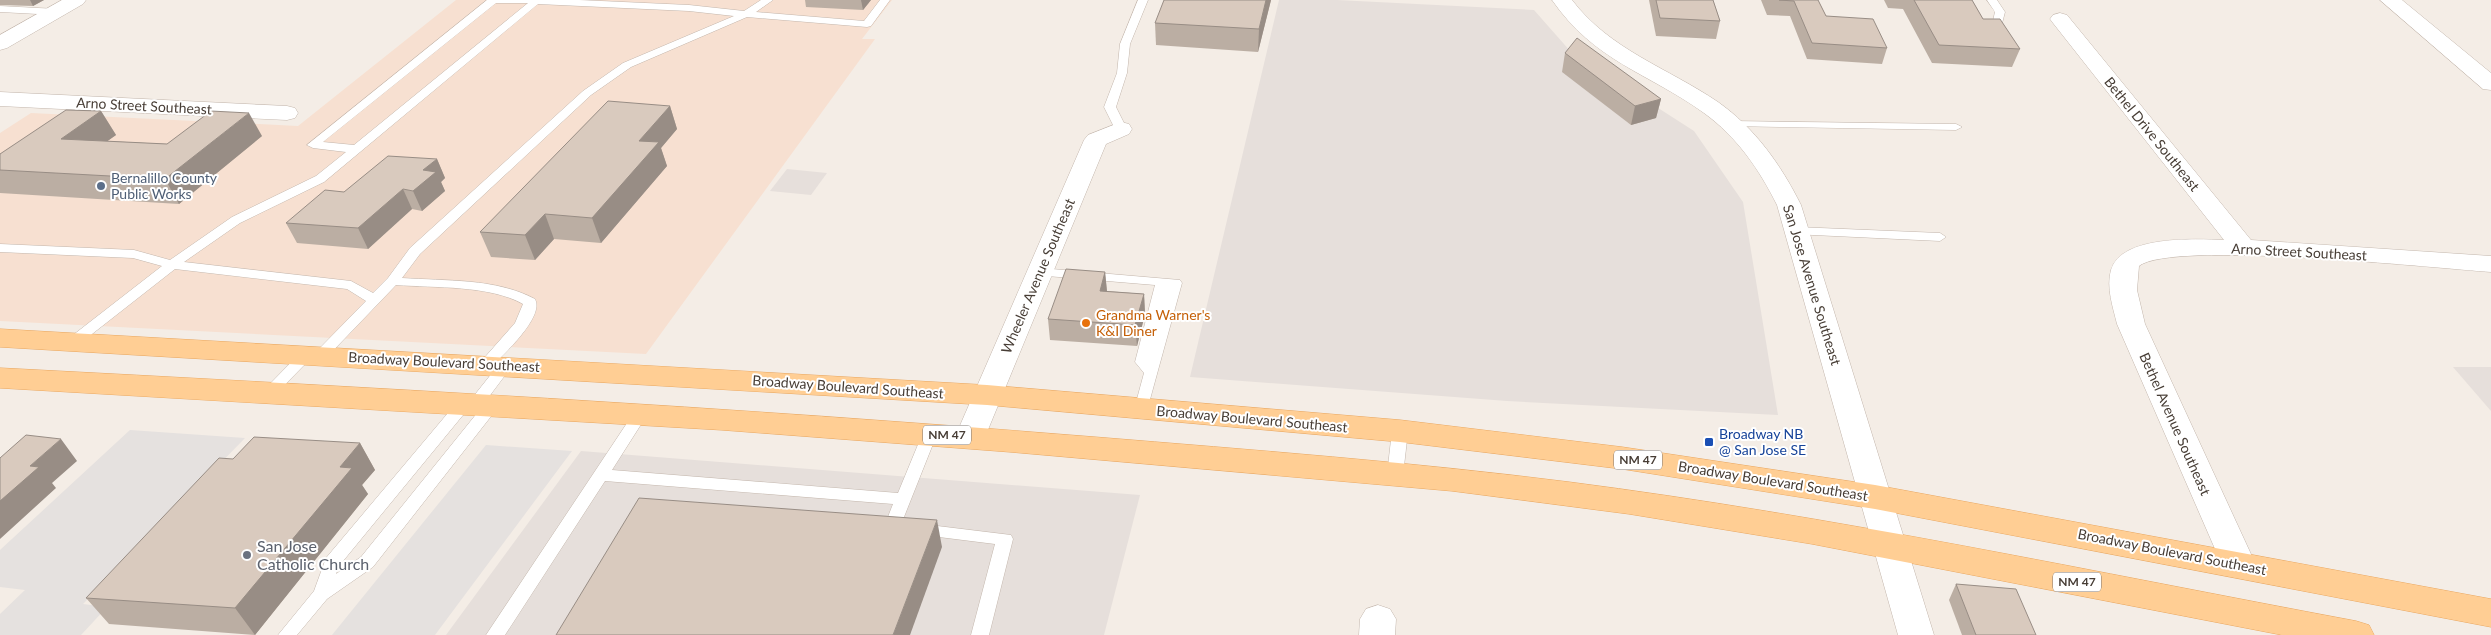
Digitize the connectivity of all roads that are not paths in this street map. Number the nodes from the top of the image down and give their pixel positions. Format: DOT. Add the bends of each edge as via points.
graph roads {
  1 [pos="76,0"];
  2 [pos="494,0"];
  3 [pos="497,0"];
  4 [pos="537,0"];
  5 [pos="768,0"];
  6 [pos="885,0"];
  7 [pos="1143,0"];
  8 [pos="1562,0"];
  9 [pos="1992,0"];
  10 [pos="2390,0"];
  11 [pos="0,9"];
  12 [pos="57,12"];
  13 [pos="746,14"];
  14 [pos="2060,20"];
  15 [pos="1996,29"];
  16 [pos="0,44"];
  17 [pos="2491,84"];
  18 [pos="0,99"];
  19 [pos="287,113"];
  20 [pos="1731,124"];
  21 [pos="1956,127"];
  22 [pos="1121,129"];
  23 [pos="357,149"];
  24 [pos="1796,231"];
  25 [pos="1940,236"];
  26 [pos="0,248"];
  27 [pos="2244,248"];
  28 [pos="2491,264"];
  29 [pos="172,265"];
  30 [pos="1040,272"];
  31 [pos="2123,279"];
  32 [pos="393,282"];
  33 [pos="374,300"];
  34 [pos="0,338"];
  35 [pos="73,342"];
  36 [pos="314,354"];
  37 [pos="495,365"];
  38 [pos="0,378"];
  39 [pos="270,392"];
  40 [pos="988,395"];
  41 [pos="476,406"];
  42 [pos="1141,410"];
  43 [pos="640,415"];
  44 [pos="1400,431"];
  45 [pos="930,434"];
  46 [pos="970,437"];
  47 [pos="600,475"];
  48 [pos="1395,475"];
  49 [pos="1875,497"];
  50 [pos="904,499"];
  51 [pos="1888,546"];
  52 [pos="2239,565"];
  53 [pos="321,594"];
  54 [pos="2491,613"];
  55 [pos="287,635"];
  56 [pos="494,635"];
  57 [pos="980,635"];
  58 [pos="1916,635"];
  59 [pos="2356,635"];
  1 -- 12 [label="street"];
  2 -- 23 [label="lane" via="313,146"];
  3 -- 4 [label="lane"];
  4 -- 13 [label="lane"];
  4 -- 23 [label="lane"];
  5 -- 13 [label="lane"];
  6 -- 13 [label="lane" via="868,24"];
  7 -- 22 [label="lane" via="1125,44 1122,73 1110,107"];
  8 -- 20 [label="street, San Jose Avenue Southeast" via="1580,26 1598,41 1694,96"];
  9 -- 15 [label="lane" via="2000,12"];
  10 -- 17 [label="street"];
  11 -- 12 [label="lane"];
  12 -- 16 [label="street"];
  13 -- 32 [label="lane" via="627,65 587,93 415,251"];
  14 -- 27 [label="street, Bethel Drive Southeast"];
  18 -- 19 [label="street, Arno Street Southeast"];
  20 -- 21 [label="lane"];
  20 -- 24 [label="street, San Jose Avenue Southeast" via="1768,165 1789,205"];
  22 -- 30 [label="street, Wheeler Avenue Southeast" via="1096,140"];
  23 -- 29 [label="lane" via="320,179 236,220"];
  24 -- 25 [label="lane"];
  24 -- 49 [label="street, San Jose Avenue Southeast"];
  26 -- 29 [label="lane" via="134,254"];
  27 -- 28 [label="street, Arno Street Southeast"];
  27 -- 31 [label="street, Arno Street Southeast" via="2178,249 2142,254 2130,259 2124,267"];
  29 -- 33 [label="lane" via="351,285"];
  29 -- 35 [label="lane"];
  30 -- 40 [label="street, Wheeler Avenue Southeast"];
  30 -- 42 [label="lane" via="1163,282 1142,362 1151,372"];
  31 -- 52 [label="street, Bethel Avenue Southeast" via="2124,299 2131,324"];
  32 -- 33 [label="lane"];
  32 -- 37 [label="lane" via="501,290 525,297 531,309"];
  33 -- 36 [label="lane"];
  34 -- 35 [label="main road, Broadway Boulevard Southeast / NM 47"];
  35 -- 36 [label="main road, Broadway Boulevard Southeast / NM 47"];
  36 -- 37 [label="main road, Broadway Boulevard Southeast / NM 47"];
  36 -- 39 [label="lane"];
  37 -- 40 [label="main road, Broadway Boulevard Southeast / NM 47"];
  37 -- 41 [label="lane"];
  38 -- 39 [label="main road, NM 47"];
  39 -- 41 [label="main road, NM 47"];
  40 -- 42 [label="main road, Broadway Boulevard Southeast / NM 47"];
  40 -- 46 [label="street, Wheeler Avenue Southeast"];
  41 -- 43 [label="main road, NM 47"];
  41 -- 53 [label="lane" via="332,563"];
  41 -- 53 [label="lane" via="367,562"];
  42 -- 44 [label="main road, Broadway Boulevard Southeast / NM 47"];
  43 -- 45 [label="main road, NM 47"];
  43 -- 47 [label="lane"];
  44 -- 48 [label="lane"];
  44 -- 49 [label="main road, Broadway Boulevard Southeast / NM 47" via="1622,458"];
  45 -- 46 [label="main road, NM 47"];
  45 -- 50 [label="lane"];
  46 -- 48 [label="main road, NM 47"];
  47 -- 50 [label="lane"];
  47 -- 56 [label="lane"];
  48 -- 51 [label="main road, NM 47" via="1627,501"];
  49 -- 51 [label="street, San Jose Avenue Southeast"];
  49 -- 52 [label="main road, Broadway Boulevard Southeast / NM 47"];
  50 -- 57 [label="lane" via="892,527 1005,539"];
  51 -- 58 [label="street, San Jose Avenue Southeast"];
  51 -- 59 [label="main road, NM 47"];
  52 -- 54 [label="main road, Broadway Boulevard Southeast / NM 47"];
  53 -- 55 [label="lane"];
}
